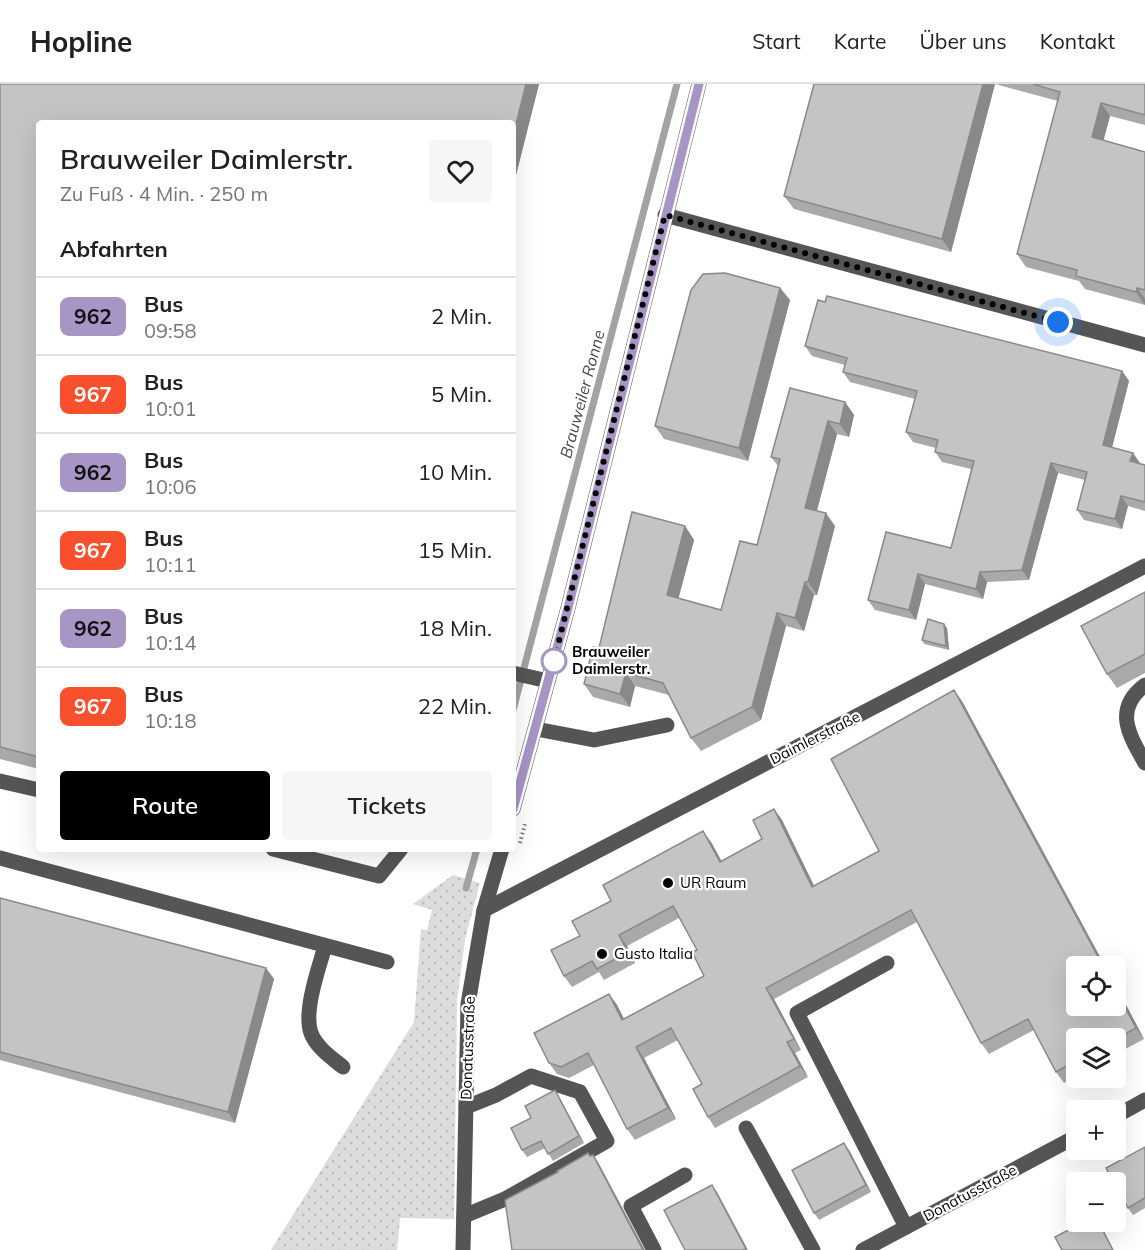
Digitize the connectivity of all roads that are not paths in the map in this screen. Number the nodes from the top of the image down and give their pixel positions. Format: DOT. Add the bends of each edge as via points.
graph roads {
  1 [pos="699,84"];
  2 [pos="665,215"];
  3 [pos="1145,345"];
  4 [pos="1145,566"];
  5 [pos="519,674"];
  6 [pos="548,681"];
  7 [pos="1145,685"];
  8 [pos="667,725"];
  9 [pos="536,729"];
  10 [pos="1145,763"];
  11 [pos="0,781"];
  12 [pos="36,789"];
  13 [pos="516,799"];
  14 [pos="285,852"];
  15 [pos="398,852"];
  16 [pos="501,852"];
  17 [pos="0,858"];
  18 [pos="484,910"];
  19 [pos="325,946"];
  20 [pos="387,962"];
  21 [pos="887,963"];
  22 [pos="343,1067"];
  23 [pos="1145,1100"];
  24 [pos="466,1107"];
  25 [pos="1126,1110"];
  26 [pos="746,1128"];
  27 [pos="1066,1142"];
  28 [pos="685,1175"];
  29 [pos="464,1216"];
  30 [pos="906,1227"];
  31 [pos="463,1250"];
  32 [pos="654,1250"];
  33 [pos="813,1250"];
  34 [pos="863,1250"];
  1 -- 2 [label="street"];
  2 -- 3 [label="street"];
  2 -- 6 [label="street"];
  4 -- 18 [label="street, Daimlerstraße"];
  5 -- 6 [label="street"];
  6 -- 9 [label="street"];
  7 -- 10 [label="street" via="1134,693 1126,707 1130,736"];
  8 -- 9 [label="street" via="594,740"];
  9 -- 13 [label="street"];
  11 -- 12 [label="street"];
  14 -- 15 [label="street" via="379,876"];
  16 -- 18 [label="street, Donatusstraße"];
  17 -- 19 [label="street"];
  18 -- 24 [label="street, Donatusstraße" via="468,1004"];
  19 -- 20 [label="street"];
  19 -- 22 [label="street" via="309,1006 310,1032"];
  21 -- 30 [label="street" via="797,1013"];
  23 -- 25 [label="street"];
  24 -- 29 [label="street, Donatusstraße"];
  24 -- 29 [label="street" via="531,1076 580,1092 607,1141 505,1199"];
  26 -- 33 [label="street"];
  27 -- 30 [label="street, Donatusstraße"];
  28 -- 32 [label="street" via="631,1206"];
  29 -- 31 [label="street, Donatusstraße"];
  30 -- 34 [label="street, Donatusstraße"];
}
